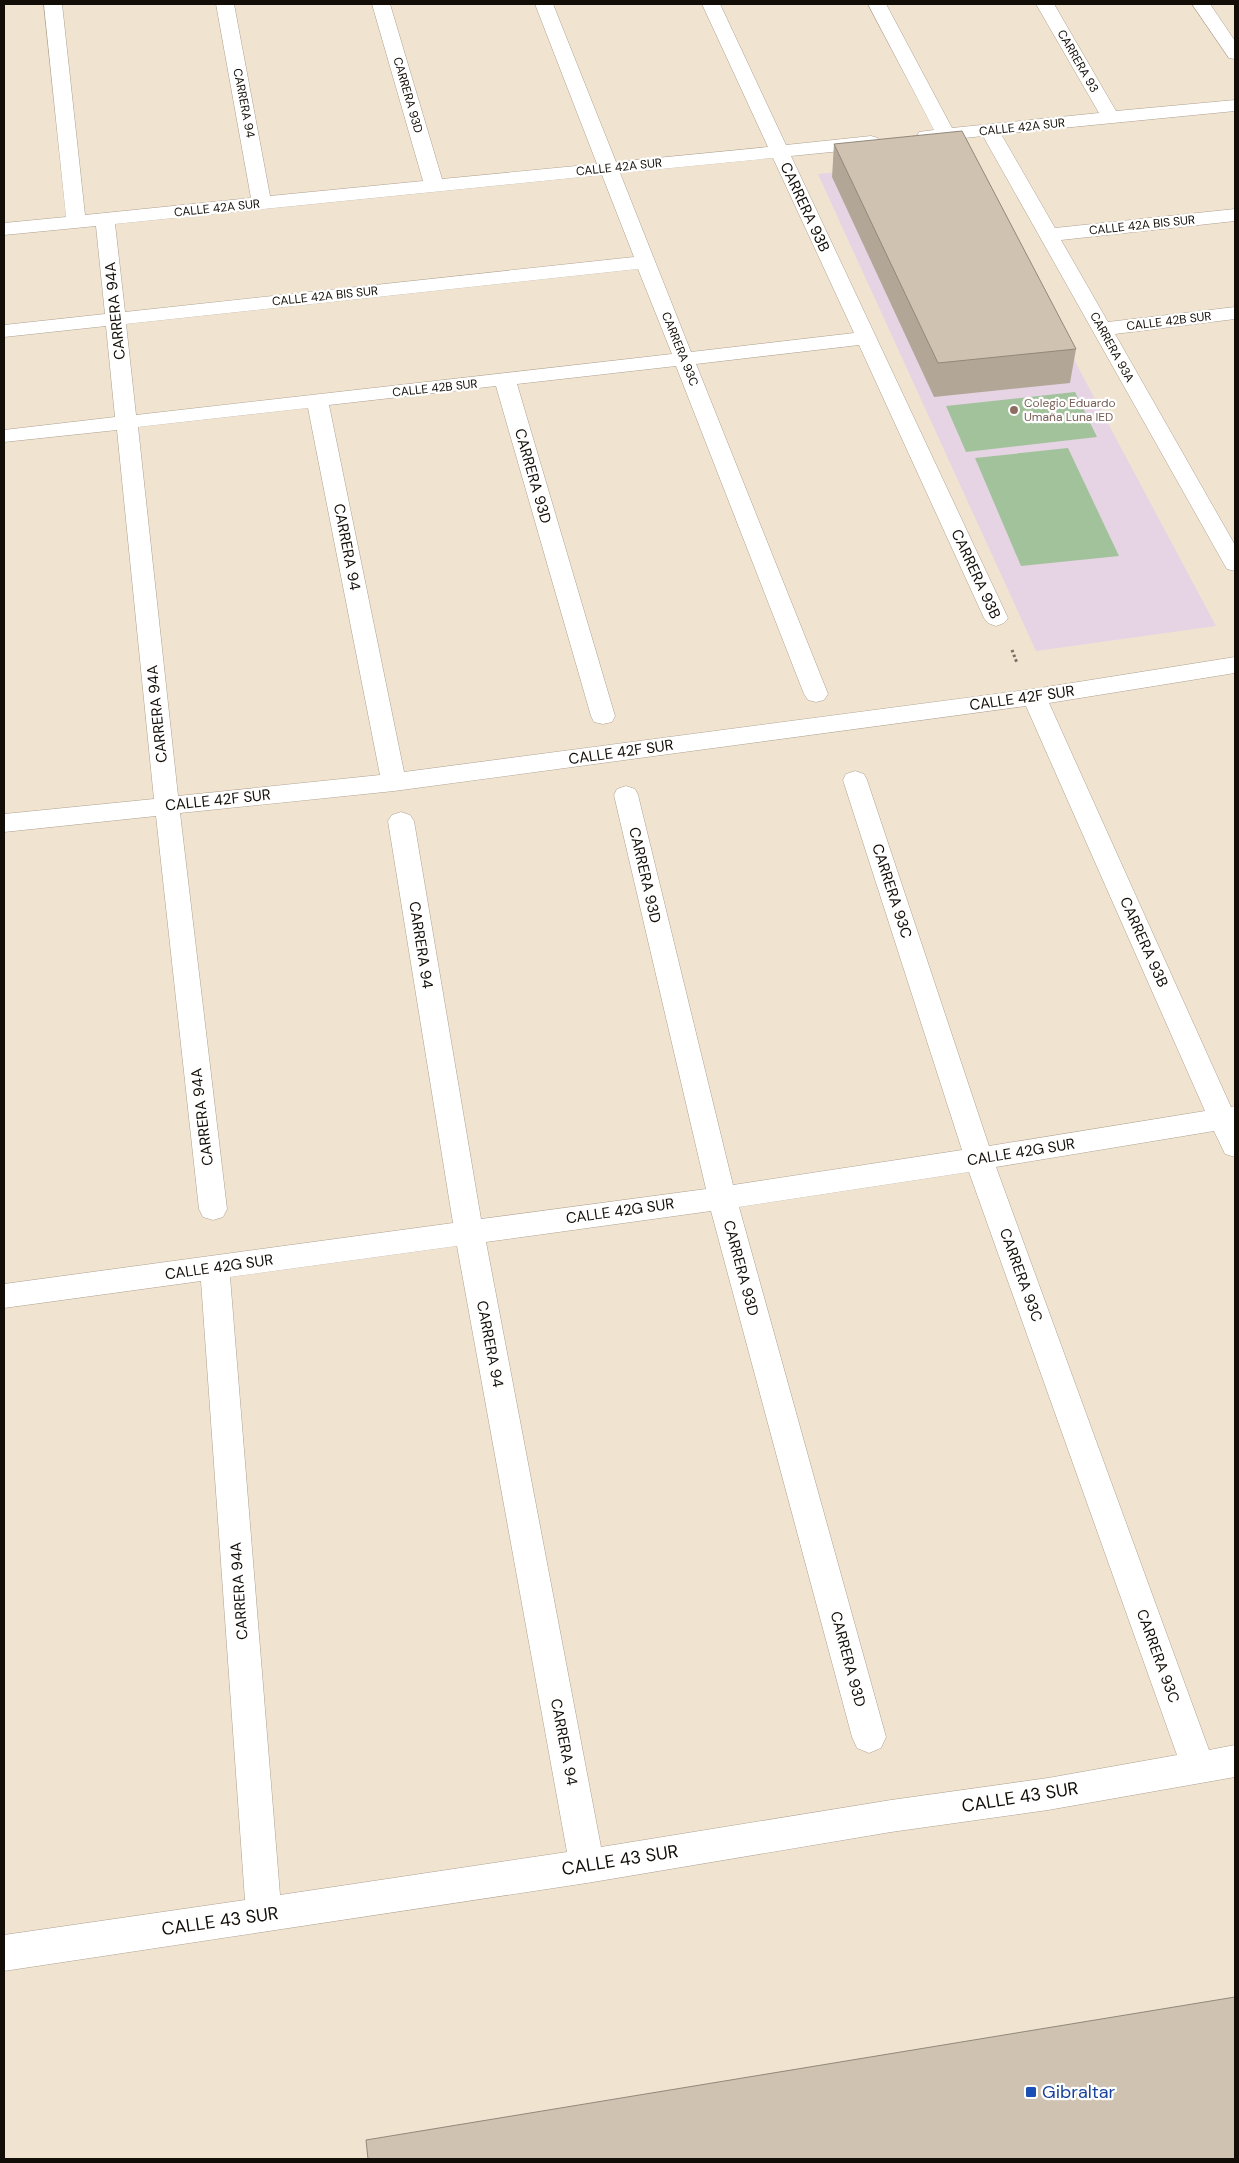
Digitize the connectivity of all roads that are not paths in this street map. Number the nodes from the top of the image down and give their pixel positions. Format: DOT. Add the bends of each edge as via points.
graph roads {
  1 [pos="53,4"];
  2 [pos="225,4"];
  3 [pos="381,4"];
  4 [pos="544,4"];
  5 [pos="711,4"];
  6 [pos="877,4"];
  7 [pos="1045,4"];
  8 [pos="1201,4"];
  9 [pos="1235,54"];
  10 [pos="1235,105"];
  11 [pos="1111,118"];
  12 [pos="989,130"];
  13 [pos="946,134"];
  14 [pos="907,138"];
  15 [pos="887,140"];
  16 [pos="779,151"];
  17 [pos="609,168"];
  18 [pos="434,186"];
  19 [pos="262,203"];
  20 [pos="1235,216"];
  21 [pos="105,219"];
  22 [pos="76,222"];
  23 [pos="4,229"];
  24 [pos="1048,234"];
  25 [pos="646,262"];
  26 [pos="1235,313"];
  27 [pos="116,318"];
  28 [pos="1102,329"];
  29 [pos="4,330"];
  30 [pos="866,338"];
  31 [pos="684,359"];
  32 [pos="505,380"];
  33 [pos="317,400"];
  34 [pos="127,422"];
  35 [pos="4,436"];
  36 [pos="1235,564"];
  37 [pos="996,618"];
  38 [pos="1235,665"];
  39 [pos="816,694"];
  40 [pos="1034,697"];
  41 [pos="603,716"];
  42 [pos="855,780"];
  43 [pos="394,782"];
  44 [pos="626,795"];
  45 [pos="167,806"];
  46 [pos="401,821"];
  47 [pos="4,823"];
  48 [pos="1229,1118"];
  49 [pos="1235,1146"];
  50 [pos="979,1159"];
  51 [pos="722,1198"];
  52 [pos="213,1209"];
  53 [pos="469,1231"];
  54 [pos="214,1268"];
  55 [pos="4,1296"];
  56 [pos="869,1737"];
  57 [pos="1235,1761"];
  58 [pos="1198,1766"];
  59 [pos="587,1866"];
  60 [pos="264,1914"];
  61 [pos="4,1953"];
  1 -- 22 [label="street"];
  2 -- 19 [label="street, CARRERA 94"];
  3 -- 18 [label="street, CARRERA 93D"];
  4 -- 17 [label="street, CARRERA 93C"];
  5 -- 16 [label="street, CARRERA 93B"];
  6 -- 13 [label="street"];
  7 -- 11 [label="street, CARRERA 93"];
  8 -- 9 [label="street"];
  10 -- 11 [label="street, CALLE 42A SUR"];
  11 -- 12 [label="street, CALLE 42A SUR"];
  12 -- 13 [label="street, CALLE 42A SUR"];
  12 -- 24 [label="street, CARRERA 93A"];
  13 -- 14 [label="street, CALLE 42A SUR"];
  15 -- 16 [label="street, CALLE 42A SUR"];
  16 -- 17 [label="street, CALLE 42A SUR"];
  16 -- 30 [label="street, CARRERA 93B"];
  17 -- 18 [label="street, CALLE 42A SUR"];
  17 -- 25 [label="street, CARRERA 93C"];
  18 -- 19 [label="street, CALLE 42A SUR"];
  19 -- 21 [label="street, CALLE 42A SUR"];
  20 -- 24 [label="street, CALLE 42A BIS SUR"];
  21 -- 22 [label="street, CALLE 42A SUR"];
  21 -- 27 [label="street, CARRERA 94A"];
  22 -- 23 [label="street, CALLE 42A SUR"];
  24 -- 28 [label="street, CARRERA 93A"];
  25 -- 27 [label="street, CALLE 42A BIS SUR"];
  25 -- 31 [label="street, CARRERA 93C"];
  26 -- 28 [label="street, CALLE 42B SUR"];
  27 -- 29 [label="street, CALLE 42A BIS SUR"];
  27 -- 34 [label="street, CARRERA 94A"];
  28 -- 36 [label="street, CARRERA 93A"];
  30 -- 31 [label="street, CALLE 42B SUR"];
  30 -- 37 [label="street, CARRERA 93B"];
  31 -- 32 [label="street, CALLE 42B SUR"];
  31 -- 39 [label="street, CARRERA 93C"];
  32 -- 33 [label="street, CALLE 42B SUR"];
  32 -- 41 [label="street, CARRERA 93D"];
  33 -- 34 [label="street, CALLE 42B SUR"];
  33 -- 43 [label="street, CARRERA 94"];
  34 -- 35 [label="street, CALLE 42B SUR"];
  34 -- 45 [label="street, CARRERA 94A"];
  38 -- 40 [label="street, CALLE 42F SUR"];
  40 -- 43 [label="street, CALLE 42F SUR"];
  40 -- 48 [label="street, CARRERA 93B"];
  42 -- 50 [label="street, CARRERA 93C"];
  43 -- 45 [label="street, CALLE 42F SUR"];
  44 -- 51 [label="street, CARRERA 93D"];
  45 -- 47 [label="street, CALLE 42F SUR"];
  45 -- 52 [label="street, CARRERA 94A"];
  46 -- 53 [label="street, CARRERA 94"];
  48 -- 49 [label="street, CARRERA 93B"];
  48 -- 50 [label="street, CALLE 42G SUR"];
  50 -- 51 [label="street, CALLE 42G SUR"];
  50 -- 58 [label="street, CARRERA 93C"];
  51 -- 53 [label="street, CALLE 42G SUR"];
  51 -- 56 [label="street, CARRERA 93D"];
  53 -- 54 [label="street, CALLE 42G SUR"];
  53 -- 59 [label="street, CARRERA 94"];
  54 -- 55 [label="street, CALLE 42G SUR"];
  54 -- 60 [label="street, CARRERA 94A"];
  57 -- 58 [label="street, CALLE 43 SUR"];
  58 -- 59 [label="street, CALLE 43 SUR" via="1048,1794"];
  59 -- 60 [label="street, CALLE 43 SUR"];
  60 -- 61 [label="street, CALLE 43 SUR"];
}
